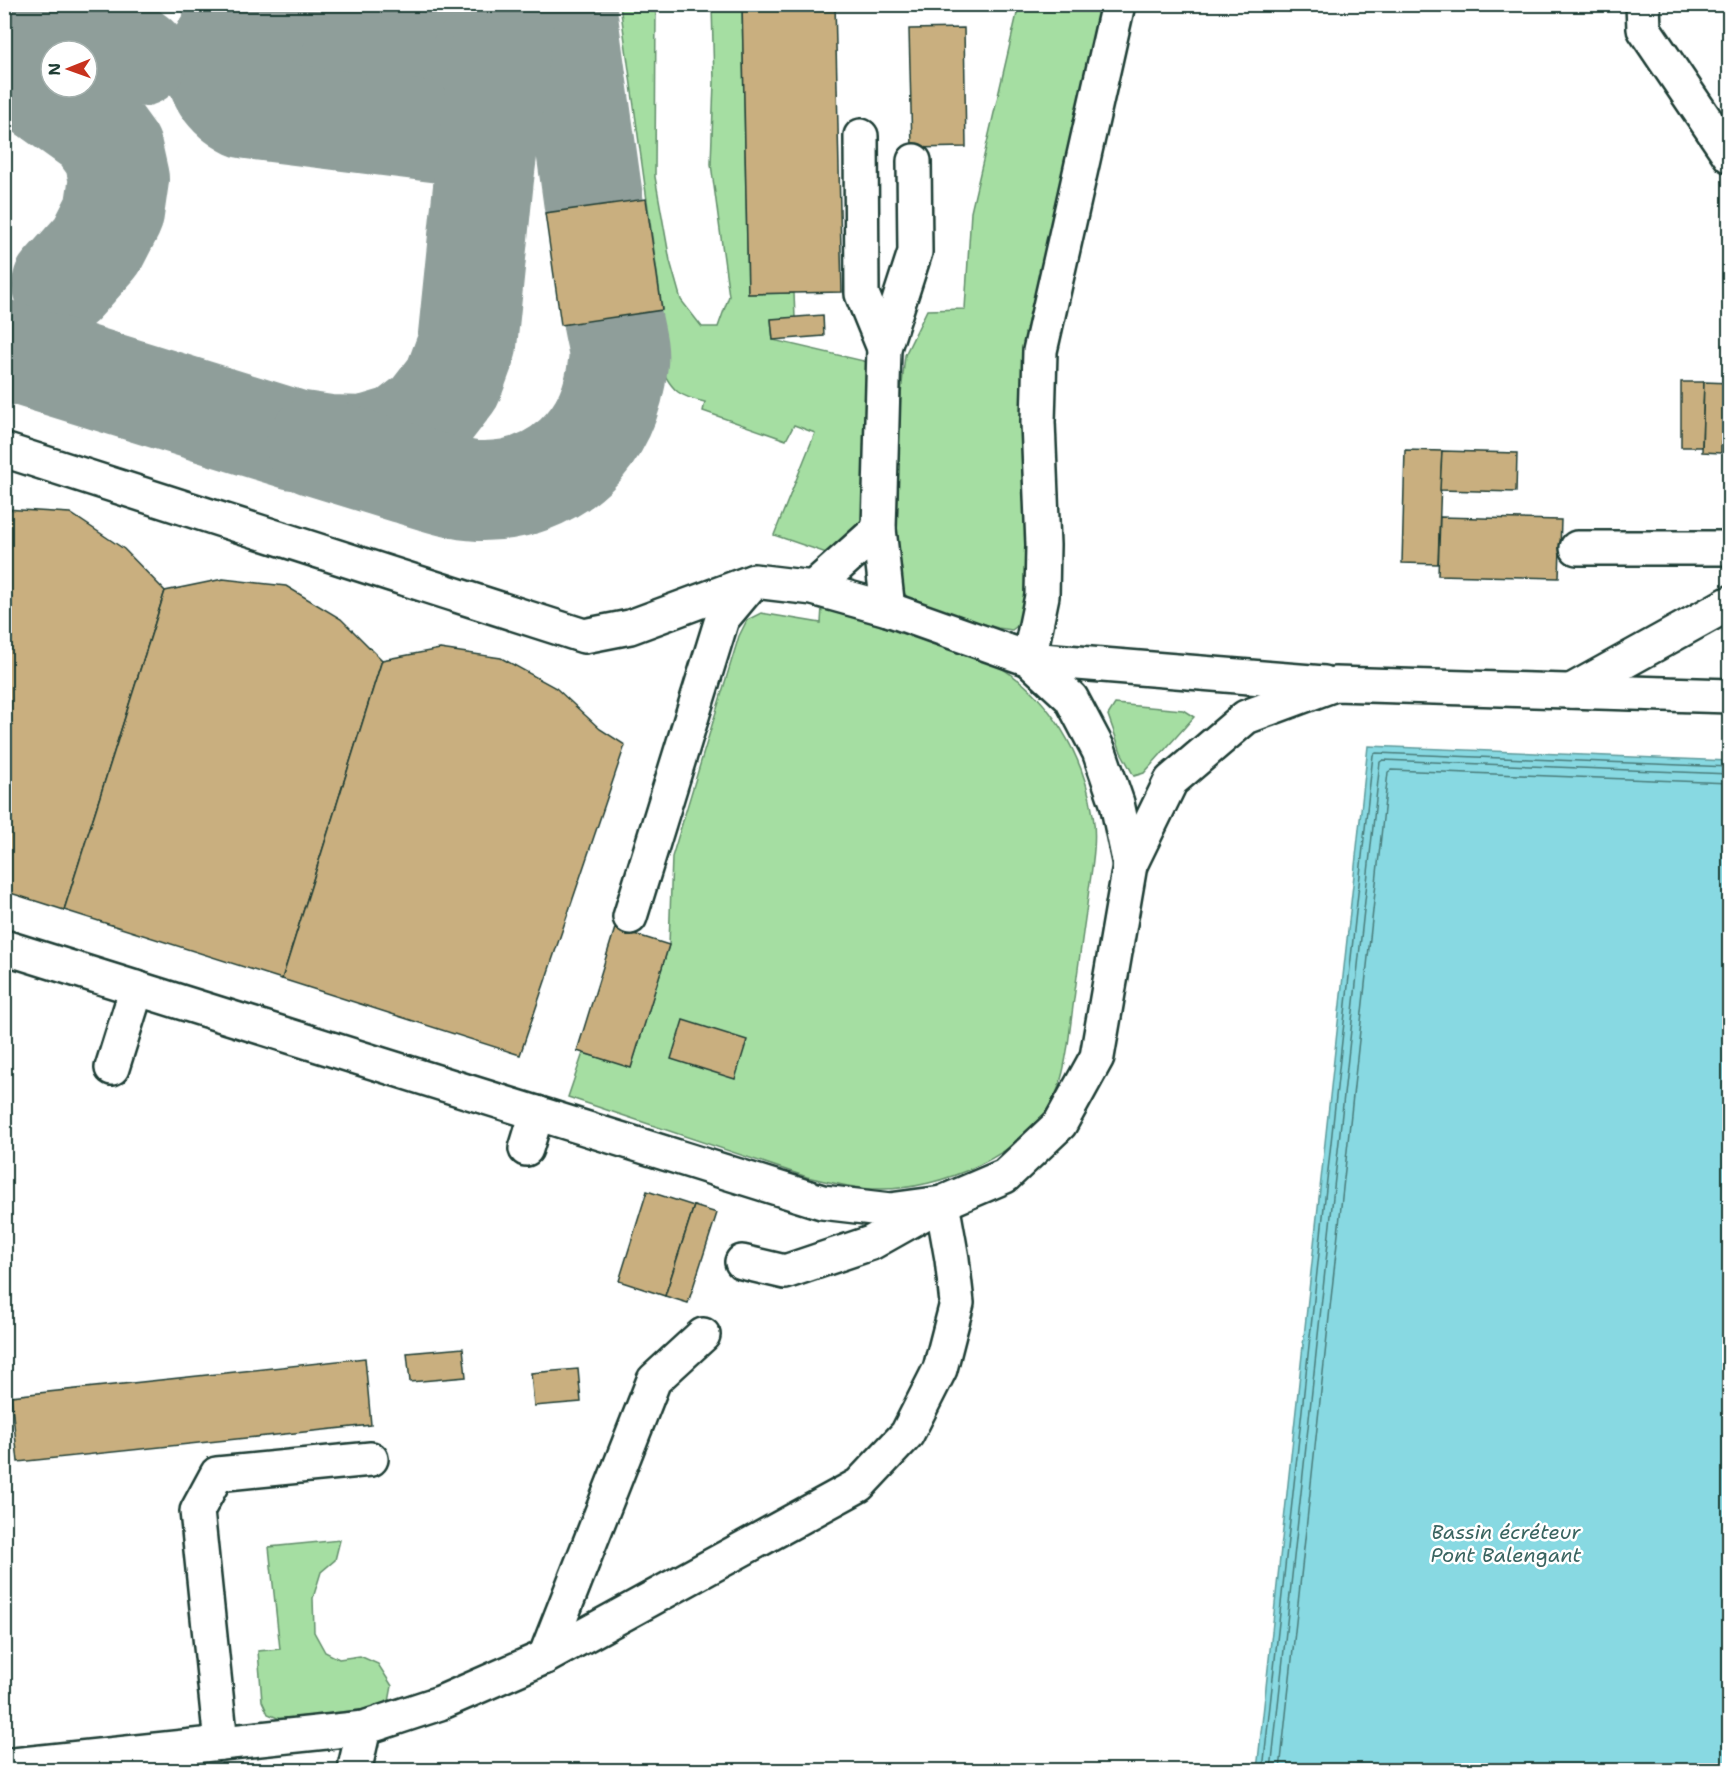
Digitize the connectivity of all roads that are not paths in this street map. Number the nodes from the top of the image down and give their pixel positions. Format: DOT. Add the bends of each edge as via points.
graph roads {
  1 [pos="1118,4"];
  2 [pos="1637,13"];
  3 [pos="861,136"];
  4 [pos="1730,156"];
  5 [pos="914,161"];
  6 [pos="884,348"];
  7 [pos="4,450"];
  8 [pos="879,529"];
  9 [pos="1577,548"];
  10 [pos="1730,548"];
  11 [pos="754,581"];
  12 [pos="813,588"];
  13 [pos="1730,603"];
  14 [pos="888,609"];
  15 [pos="1029,659"];
  16 [pos="1335,684"];
  17 [pos="1571,692"];
  18 [pos="1730,696"];
  19 [pos="1130,866"];
  20 [pos="630,917"];
  21 [pos="4,947"];
  22 [pos="137,988"];
  23 [pos="112,1068"];
  24 [pos="537,1113"];
  25 [pos="526,1149"];
  26 [pos="942,1203"];
  27 [pos="742,1262"];
  28 [pos="703,1335"];
  29 [pos="371,1459"];
  30 [pos="545,1657"];
  31 [pos="364,1728"];
  32 [pos="221,1743"];
  33 [pos="356,1762"];
  34 [pos="96,1764"];
  35 [pos="4,1766"];
  1 -- 15 [label="lane" via="1040,351 1042,596"];
  2 -- 4 [label="lane"];
  3 -- 6 [label="lane" via="862,294"];
  5 -- 6 [label="lane" via="915,252"];
  6 -- 8 [label="lane"];
  7 -- 11 [label="lane" via="584,636 630,627"];
  8 -- 12 [label="lane"];
  8 -- 14 [label="lane"];
  9 -- 10 [label="lane"];
  11 -- 12 [label="lane"];
  11 -- 20 [label="lane" via="722,619"];
  12 -- 14 [label="lane"];
  13 -- 17 [label="lane"];
  14 -- 15 [label="lane"];
  15 -- 16 [label="lane"];
  15 -- 19 [label="lane" via="1071,698 1098,751 1117,803"];
  16 -- 17 [label="lane"];
  16 -- 19 [label="lane" via="1246,717 1171,781"];
  17 -- 18 [label="lane"];
  19 -- 26 [label="lane" via="1097,1057 1060,1124 1005,1176"];
  21 -- 22 [label="lane"];
  22 -- 23 [label="lane"];
  22 -- 24 [label="lane"];
  24 -- 25 [label="lane"];
  24 -- 26 [label="lane" via="822,1202 890,1210"];
  26 -- 27 [label="lane" via="871,1243 785,1272"];
  26 -- 30 [label="lane" via="957,1303 940,1369 907,1434 859,1485"];
  28 -- 30 [label="lane" via="654,1380"];
  29 -- 32 [label="lane" via="217,1474 196,1511"];
  30 -- 31 [label="lane" via="440,1703"];
  31 -- 32 [label="lane"];
  31 -- 33 [label="lane"];
  32 -- 34 [label="lane"];
  34 -- 35 [label="lane"];
}
